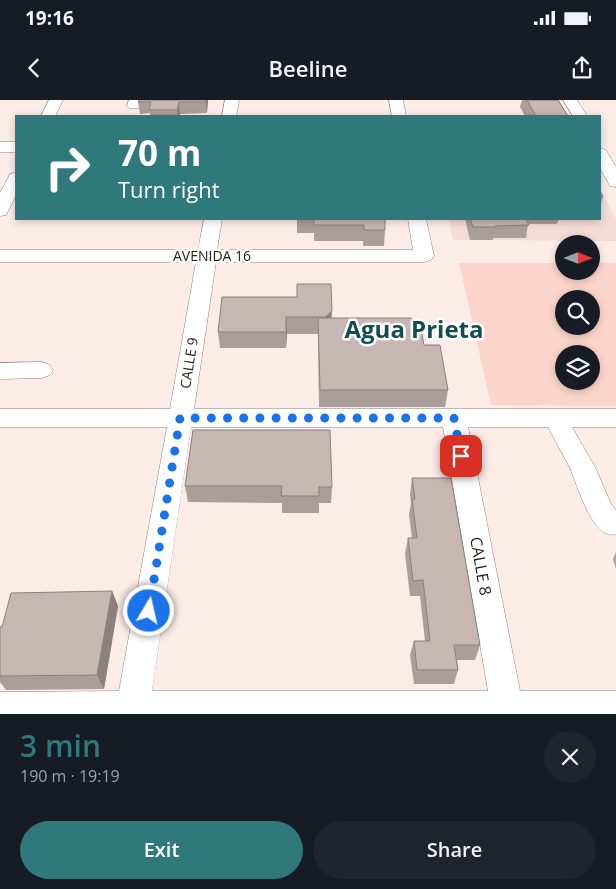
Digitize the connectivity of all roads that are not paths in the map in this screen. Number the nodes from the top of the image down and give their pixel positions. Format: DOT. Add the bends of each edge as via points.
graph roads {
  1 [pos="56,100"];
  2 [pos="232,100"];
  3 [pos="396,100"];
  4 [pos="570,100"];
  5 [pos="48,115"];
  6 [pos="229,115"];
  7 [pos="399,115"];
  8 [pos="579,115"];
  9 [pos="601,146"];
  10 [pos="616,146"];
  11 [pos="0,147"];
  12 [pos="15,147"];
  13 [pos="601,155"];
  14 [pos="15,180"];
  15 [pos="616,182"];
  16 [pos="0,211"];
  17 [pos="213,220"];
  18 [pos="417,220"];
  19 [pos="0,256"];
  20 [pos="207,256"];
  21 [pos="42,370"];
  22 [pos="0,371"];
  23 [pos="0,418"];
  24 [pos="180,418"];
  25 [pos="454,418"];
  26 [pos="556,418"];
  27 [pos="616,418"];
  28 [pos="612,524"];
  29 [pos="616,707"];
  30 [pos="0,708"];
  31 [pos="507,710"];
  32 [pos="133,711"];
  1 -- 5 [label="street"];
  2 -- 6 [label="street"];
  3 -- 7 [label="street"];
  4 -- 8 [label="street"];
  9 -- 10 [label="street"];
  11 -- 12 [label="street"];
  13 -- 15 [label="street"];
  14 -- 16 [label="street"];
  17 -- 20 [label="street, CALLE 9"];
  18 -- 20 [label="street, AVENIDA 16" via="424,256"];
  19 -- 20 [label="street, AVENIDA 16"];
  20 -- 24 [label="street, CALLE 9"];
  21 -- 22 [label="street"];
  23 -- 24 [label="street"];
  24 -- 25 [label="street"];
  24 -- 32 [label="street, CALLE 9"];
  25 -- 26 [label="street"];
  25 -- 31 [label="street, CALLE 8"];
  26 -- 27 [label="street"];
  26 -- 28 [label="street" via="601,511"];
  29 -- 31 [label="street"];
  30 -- 32 [label="street"];
  31 -- 32 [label="street"];
}
